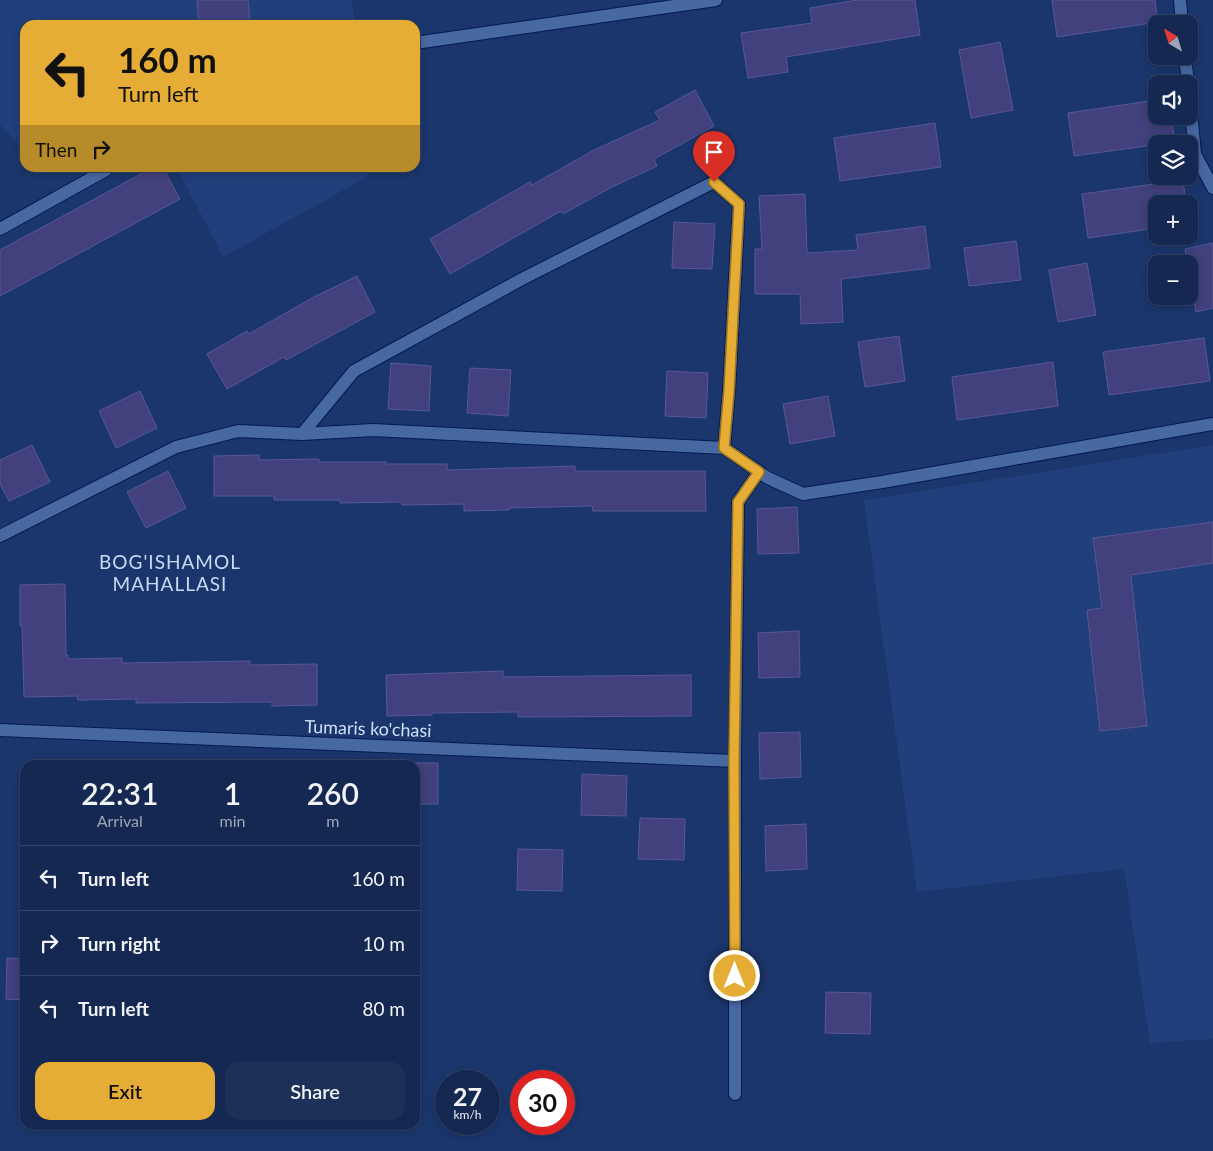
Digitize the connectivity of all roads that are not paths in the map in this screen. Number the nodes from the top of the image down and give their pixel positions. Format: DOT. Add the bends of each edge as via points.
graph roads {
  1 [pos="716,0"];
  2 [pos="1180,0"];
  3 [pos="1181,15"];
  4 [pos="420,42"];
  5 [pos="1192,125"];
  6 [pos="102,172"];
  7 [pos="1213,188"];
  8 [pos="0,229"];
  9 [pos="1213,424"];
  10 [pos="302,434"];
  11 [pos="724,448"];
  12 [pos="759,472"];
  13 [pos="0,536"];
  14 [pos="0,730"];
  15 [pos="734,760"];
  16 [pos="735,1094"];
  1 -- 4 [label="street"];
  2 -- 3 [label="street"];
  5 -- 7 [label="street" via="1195,154"];
  6 -- 8 [label="street"];
  9 -- 12 [label="street" via="803,494"];
  10 -- 11 [label="street" via="373,430"];
  10 -- 11 [label="street" via="354,371 522,279 714,182 739,204"];
  10 -- 13 [label="street" via="238,431 176,447"];
  11 -- 12 [label="street"];
  12 -- 15 [label="street" via="738,502"];
  14 -- 15 [label="street, Tumaris ko'chasi"];
  15 -- 16 [label="street"];
}
